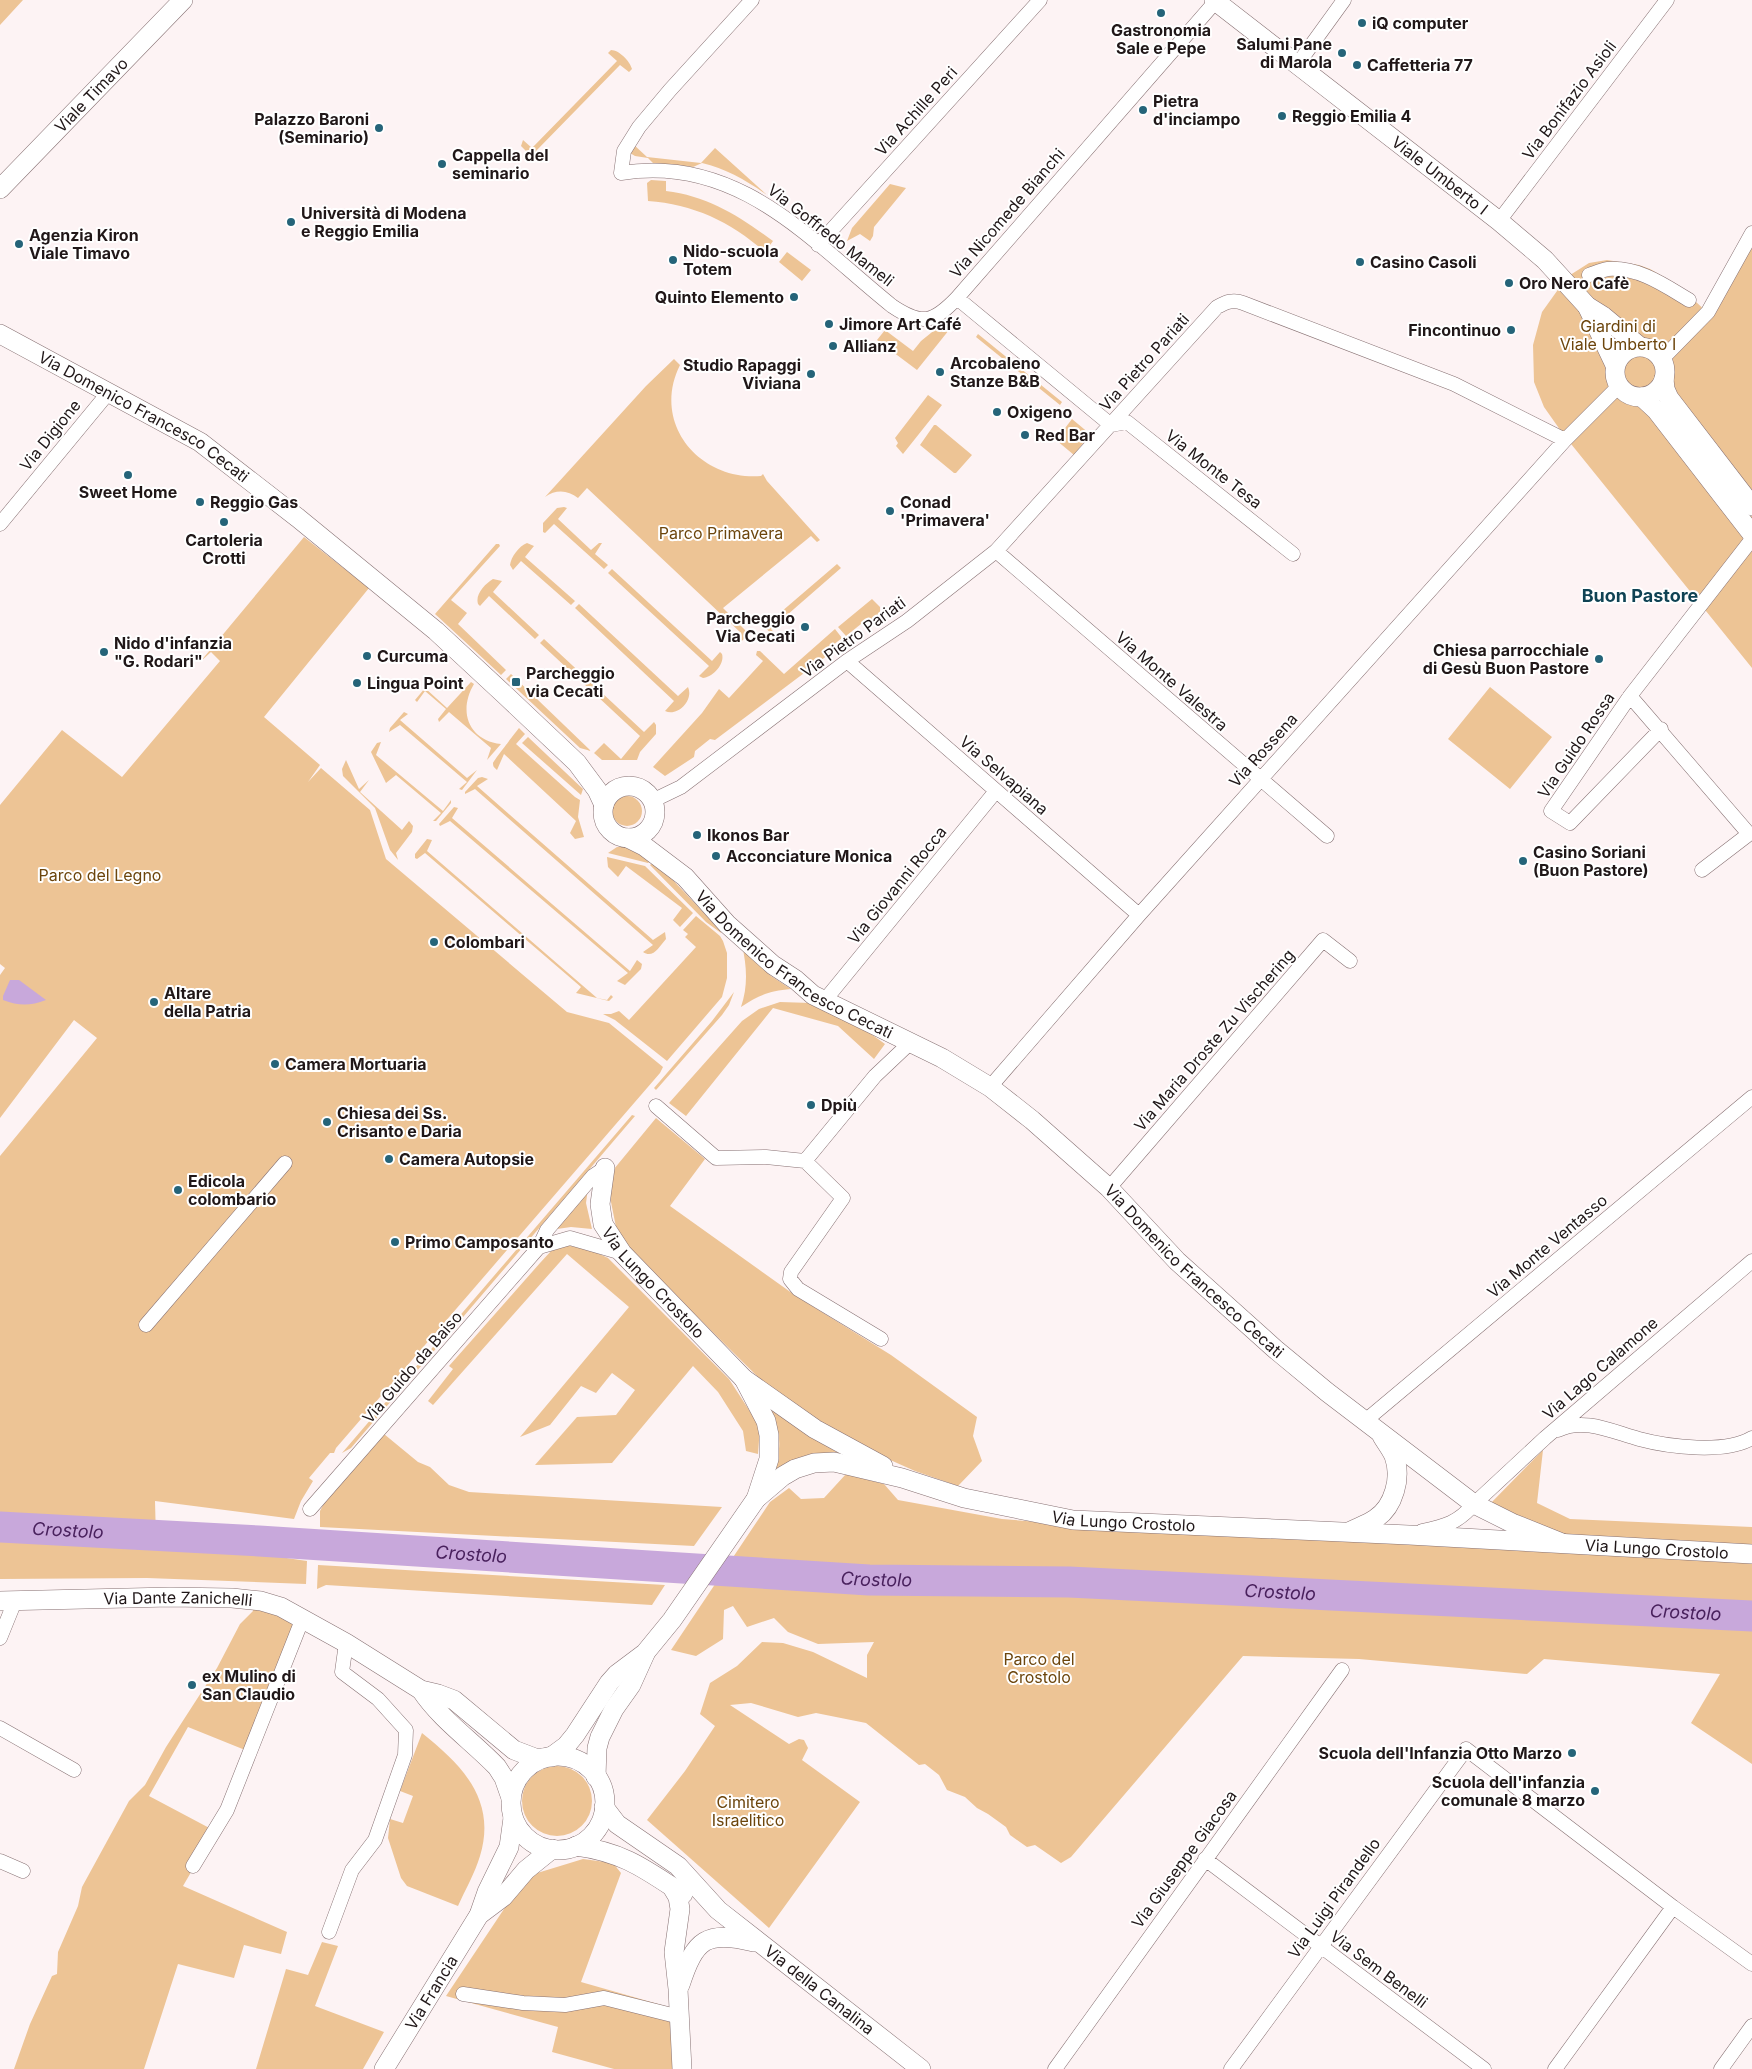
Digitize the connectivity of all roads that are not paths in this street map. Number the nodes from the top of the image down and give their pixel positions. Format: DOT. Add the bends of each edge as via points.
graph roads {
  1 [pos="182,0"];
  2 [pos="752,0"];
  3 [pos="1040,0"];
  4 [pos="1344,0"];
  5 [pos="1667,0"];
  6 [pos="1215,1"];
  7 [pos="1297,65"];
  8 [pos="0,189"];
  9 [pos="1500,221"];
  10 [pos="1752,234"];
  11 [pos="818,245"];
  12 [pos="1589,275"];
  13 [pos="957,298"];
  14 [pos="1689,300"];
  15 [pos="1587,306"];
  16 [pos="0,334"];
  17 [pos="1639,346"];
  18 [pos="1662,359"];
  19 [pos="1615,365"];
  20 [pos="1664,379"];
  21 [pos="1619,386"];
  22 [pos="109,392"];
  23 [pos="1642,397"];
  24 [pos="1111,425"];
  25 [pos="1565,440"];
  26 [pos="1752,506"];
  27 [pos="0,524"];
  28 [pos="1752,534"];
  29 [pos="1752,539"];
  30 [pos="996,552"];
  31 [pos="1293,554"];
  32 [pos="847,661"];
  33 [pos="1630,696"];
  34 [pos="1660,729"];
  35 [pos="577,763"];
  36 [pos="1260,780"];
  37 [pos="622,787"];
  38 [pos="996,792"];
  39 [pos="604,804"];
  40 [pos="653,809"];
  41 [pos="1327,836"];
  42 [pos="628,838"];
  43 [pos="1702,870"];
  44 [pos="685,877"];
  45 [pos="1139,915"];
  46 [pos="1350,961"];
  47 [pos="825,1000"];
  48 [pos="911,1042"];
  49 [pos="990,1087"];
  50 [pos="1752,1097"];
  51 [pos="656,1106"];
  52 [pos="805,1161"];
  53 [pos="285,1163"];
  54 [pos="605,1168"];
  55 [pos="1109,1188"];
  56 [pos="539,1247"];
  57 [pos="622,1253"];
  58 [pos="1752,1262"];
  59 [pos="146,1325"];
  60 [pos="881,1339"];
  61 [pos="744,1379"];
  62 [pos="1372,1426"];
  63 [pos="1545,1438"];
  64 [pos="1752,1438"];
  65 [pos="902,1478"];
  66 [pos="756,1499"];
  67 [pos="1474,1504"];
  68 [pos="310,1509"];
  69 [pos="1350,1532"];
  70 [pos="1409,1535"];
  71 [pos="1562,1543"];
  72 [pos="1752,1554"];
  73 [pos="8,1601"];
  74 [pos="302,1620"];
  75 [pos="0,1638"];
  76 [pos="346,1643"];
  77 [pos="645,1653"];
  78 [pos="1342,1670"];
  79 [pos="421,1690"];
  80 [pos="0,1728"];
  81 [pos="547,1757"];
  82 [pos="74,1770"];
  83 [pos="596,1777"];
  84 [pos="511,1798"];
  85 [pos="604,1807"];
  86 [pos="513,1818"];
  87 [pos="576,1846"];
  88 [pos="552,1849"];
  89 [pos="1206,1860"];
  90 [pos="0,1861"];
  91 [pos="193,1866"];
  92 [pos="22,1871"];
  93 [pos="672,1887"];
  94 [pos="1673,1907"];
  95 [pos="718,1910"];
  96 [pos="479,1915"];
  97 [pos="329,1932"];
  98 [pos="760,1943"];
  99 [pos="1320,1947"];
  100 [pos="1752,1964"];
  101 [pos="678,1989"];
  102 [pos="463,1994"];
  103 [pos="680,2017"];
  104 [pos="1752,2026"];
  105 [pos="384,2069"];
  106 [pos="682,2069"];
  107 [pos="921,2069"];
  108 [pos="1054,2069"];
  109 [pos="1231,2069"];
  110 [pos="1484,2069"];
  111 [pos="1555,2069"];
  112 [pos="1721,2069"];
  1 -- 8 [label="street, Viale Timavo"];
  2 -- 11 [label="street, Via Goffredo Mameli" via="641,125 624,151 621,173 644,170 703,176 734,187 771,208"];
  3 -- 11 [label="street, Via Achille Peri"];
  4 -- 7 [label="street"];
  5 -- 9 [label="street, Via Bonifazio Asioli"];
  6 -- 7 [label="street, Viale Umberto I"];
  6 -- 13 [label="street, Via Nicomede Bianchi"];
  7 -- 9 [label="street, Viale Umberto I"];
  9 -- 15 [label="street, Viale Umberto I" via="1544,260"];
  10 -- 18 [label="street" via="1708,312"];
  11 -- 13 [label="street, Via Goffredo Mameli" via="892,306 913,318 930,319 946,310"];
  12 -- 14 [label="street" via="1607,269 1648,275"];
  13 -- 24 [label="street, Via Nicomede Bianchi"];
  15 -- 17 [label="street, Viale Umberto I"];
  15 -- 19 [label="street, Viale Umberto I"];
  16 -- 22 [label="street, Via Domenico Francesco Cecati"];
  17 -- 18 [label="street" via="1656,352"];
  17 -- 19 [label="street" via="1623,353"];
  18 -- 20 [label="street"];
  19 -- 21 [label="street"];
  20 -- 23 [label="street" via="1655,392"];
  20 -- 26 [label="street" via="1669,398"];
  21 -- 23 [label="street" via="1629,395"];
  21 -- 25 [label="street"];
  22 -- 27 [label="street, Via Digione"];
  22 -- 35 [label="street, Via Domenico Francesco Cecati" via="200,442 298,518 436,630"];
  23 -- 28 [label="street" via="1656,410"];
  24 -- 25 [label="street, Via Pietro Pariati" via="1216,307 1236,300 1454,384"];
  24 -- 30 [label="street, Via Pietro Pariati"];
  24 -- 31 [label="street, Via Monte Tesa" via="1127,422"];
  25 -- 36 [label="street, Via Rossena"];
  29 -- 33 [label="street, Via Guido Rossa"];
  30 -- 32 [label="street, Via Pietro Pariati" via="907,621"];
  30 -- 36 [label="street, Via Monte Valestra"];
  32 -- 38 [label="street, Via Selvapiana"];
  32 -- 40 [label="street, Via Pietro Pariati"];
  33 -- 34 [label="street, Via Guido Rossa"];
  33 -- 34 [label="street, Via Guido Rossa" via="1551,811 1570,823"];
  34 -- 43 [label="street, Via Guido Rossa" via="1749,834"];
  35 -- 37 [label="street"];
  35 -- 39 [label="street"];
  36 -- 41 [label="street, Via Monte Valestra"];
  36 -- 45 [label="street, Via Rossena"];
  37 -- 39 [label="street" via="610,793"];
  37 -- 40 [label="street" via="640,789"];
  38 -- 45 [label="street, Via Selvapiana"];
  38 -- 47 [label="street, Via Giovanni Rocca"];
  39 -- 42 [label="street" via="603,815 609,830"];
  40 -- 42 [label="street" via="647,831"];
  40 -- 44 [label="street" via="661,840"];
  42 -- 44 [label="street" via="658,855"];
  44 -- 47 [label="street, Via Domenico Francesco Cecati" via="727,924 773,965 813,996"];
  45 -- 49 [label="street, Via Rossena"];
  46 -- 55 [label="street, Via Maria Droste Zu Vischering" via="1323,940"];
  47 -- 48 [label="street, Via Domenico Francesco Cecati"];
  48 -- 49 [label="street, Via Domenico Francesco Cecati"];
  48 -- 52 [label="street, Via Domenico Francesco Cecati" via="875,1076"];
  49 -- 55 [label="street, Via Domenico Francesco Cecati"];
  50 -- 62 [label="street, Via Monte Ventasso"];
  51 -- 52 [label="street" via="716,1158 766,1157"];
  52 -- 60 [label="street" via="843,1198 791,1272 790,1279 798,1289"];
  53 -- 59 [label="street"];
  54 -- 56 [label="street, Via Guido da Baiso" via="593,1176 547,1230"];
  54 -- 57 [label="street, Via Lungo Crostolo" via="600,1204 604,1224"];
  55 -- 62 [label="street, Via Domenico Francesco Cecati" via="1184,1267 1275,1349"];
  56 -- 57 [label="street" via="570,1238"];
  56 -- 68 [label="street, Via Guido da Baiso"];
  57 -- 61 [label="street, Via Lungo Crostolo"];
  58 -- 63 [label="street, Via Lago Calamone"];
  61 -- 65 [label="street, Via Lungo Crostolo" via="815,1429"];
  61 -- 66 [label="street, Via Lungo Crostolo" via="766,1421 769,1435 769,1459"];
  62 -- 67 [label="street, Via Domenico Francesco Cecati"];
  62 -- 69 [label="street, Via Lungo Crostolo" via="1394,1456 1394,1491 1384,1512"];
  63 -- 64 [label="street" via="1568,1425 1584,1425 1675,1445 1728,1446"];
  63 -- 67 [label="street, Via Lago Calamone"];
  65 -- 66 [label="street, Via Lungo Crostolo" via="834,1462 814,1463 783,1476"];
  65 -- 69 [label="street, Via Lungo Crostolo" via="964,1498 1073,1520"];
  66 -- 77 [label="street, Via Lungo Crostolo" via="672,1620"];
  67 -- 70 [label="street, Via Lungo Crostolo" via="1457,1521"];
  67 -- 71 [label="street, Via Lungo Crostolo"];
  69 -- 70 [label="street, Via Lungo Crostolo"];
  70 -- 71 [label="street, Via Lungo Crostolo"];
  71 -- 72 [label="street, Via Lungo Crostolo"];
  73 -- 74 [label="street, Via Dante Zanichelli" via="232,1598 261,1601 280,1607"];
  73 -- 75 [label="street"];
  74 -- 76 [label="street, Via Dante Zanichelli"];
  74 -- 91 [label="street" via="227,1810"];
  76 -- 79 [label="street, Via Dante Zanichelli"];
  76 -- 97 [label="street" via="342,1672 378,1699 406,1730 405,1755 375,1840 352,1870"];
  77 -- 81 [label="street, Via Francia" via="617,1674 600,1694 566,1746"];
  77 -- 83 [label="street" via="631,1686 614,1709 600,1737"];
  78 -- 89 [label="street, Via Giuseppe Giacosa"];
  79 -- 81 [label="street" via="454,1700 514,1750 534,1758"];
  79 -- 84 [label="street" via="430,1704 497,1768"];
  80 -- 82 [label="street"];
  81 -- 83 [label="street" via="576,1760"];
  81 -- 84 [label="street, Via Francia" via="529,1766 518,1778"];
  83 -- 85 [label="street" via="603,1791"];
  84 -- 86 [label="street, Via Francia"];
  85 -- 87 [label="street" via="596,1830"];
  85 -- 95 [label="street, Via della Canalina" via="617,1824 678,1866"];
  86 -- 88 [label="street, Via Francia" via="531,1842"];
  86 -- 96 [label="street, Via Francia" via="509,1847"];
  87 -- 88 [label="street, Via Francia"];
  87 -- 93 [label="street, Via della Canalina" via="600,1849 627,1858"];
  88 -- 96 [label="street, Via Francia" via="526,1870 503,1897"];
  89 -- 99 [label="street, Via Sem Benelli"];
  89 -- 108 [label="street, Via Giuseppe Giacosa"];
  90 -- 92 [label="street"];
  93 -- 95 [label="street, Via della Canalina"];
  93 -- 101 [label="street" via="680,1909 674,1952"];
  94 -- 99 [label="street, Via Luigi Pirandello" via="1466,1748"];
  94 -- 100 [label="street"];
  94 -- 111 [label="street"];
  95 -- 98 [label="street, Via della Canalina"];
  96 -- 105 [label="street, Via Francia"];
  98 -- 101 [label="street" via="725,1936 709,1940 693,1953"];
  98 -- 107 [label="street, Via della Canalina"];
  99 -- 109 [label="street, Via Luigi Pirandello"];
  99 -- 110 [label="street, Via Sem Benelli"];
  101 -- 103 [label="street"];
  102 -- 103 [label="street" via="523,2003 565,2005 604,1998"];
  103 -- 106 [label="street"];
  104 -- 112 [label="street"];
}
